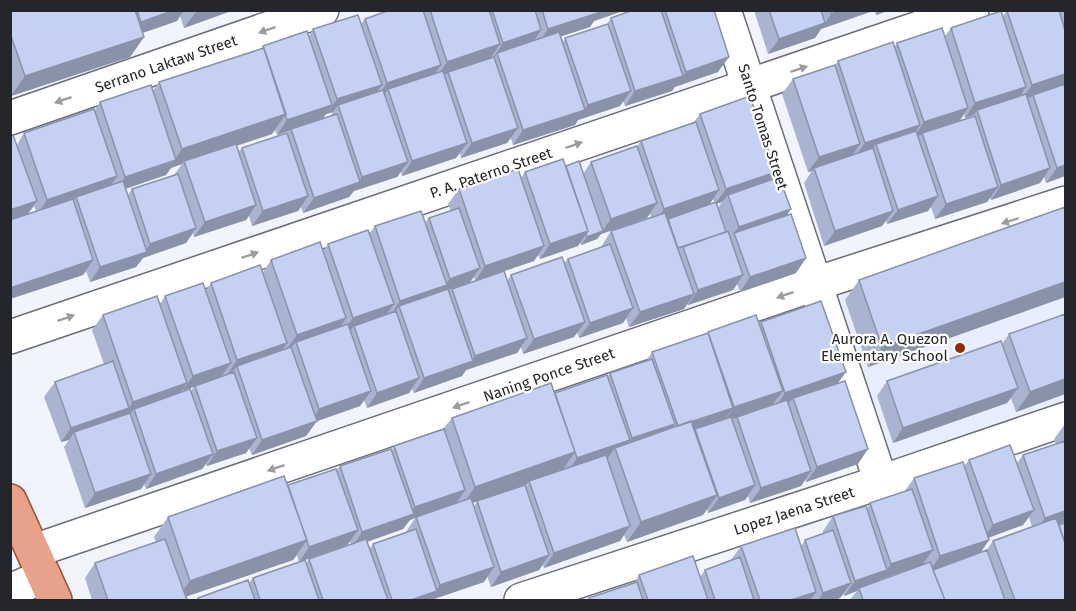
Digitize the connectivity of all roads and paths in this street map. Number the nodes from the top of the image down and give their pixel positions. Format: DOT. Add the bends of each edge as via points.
graph roads {
  1 [pos="322,10"];
  2 [pos="724,10"];
  3 [pos="972,10"];
  4 [pos="749,85"];
  5 [pos="10,118"];
  6 [pos="1065,203"];
  7 [pos="815,284"];
  8 [pos="10,337"];
  9 [pos="1065,419"];
  10 [pos="881,482"];
  11 [pos="10,501"];
  12 [pos="44,576"];
  13 [pos="10,591"];
  14 [pos="521,600"];
  1 -- 5 [label="street, Serrano Laktaw Street, one-way"];
  2 -- 4 [label="street, Santo Tomas Street"];
  4 -- 3 [label="street, P. A. Paterno Street, one-way"];
  4 -- 7 [label="street, Santo Tomas Street"];
  8 -- 4 [label="street, P. A. Paterno Street, one-way"];
  6 -- 7 [label="street, Naning Ponce Street, one-way"];
  7 -- 10 [label="street, Santo Tomas Street"];
  7 -- 12 [label="street, Naning Ponce Street, one-way"];
  9 -- 10 [label="street, Lopez Jaena Street"];
  10 -- 14 [label="street, Lopez Jaena Street"];
  11 -- 12 [label="main road"];
  12 -- 13 [label="street, Naning Ponce Street"];
}
